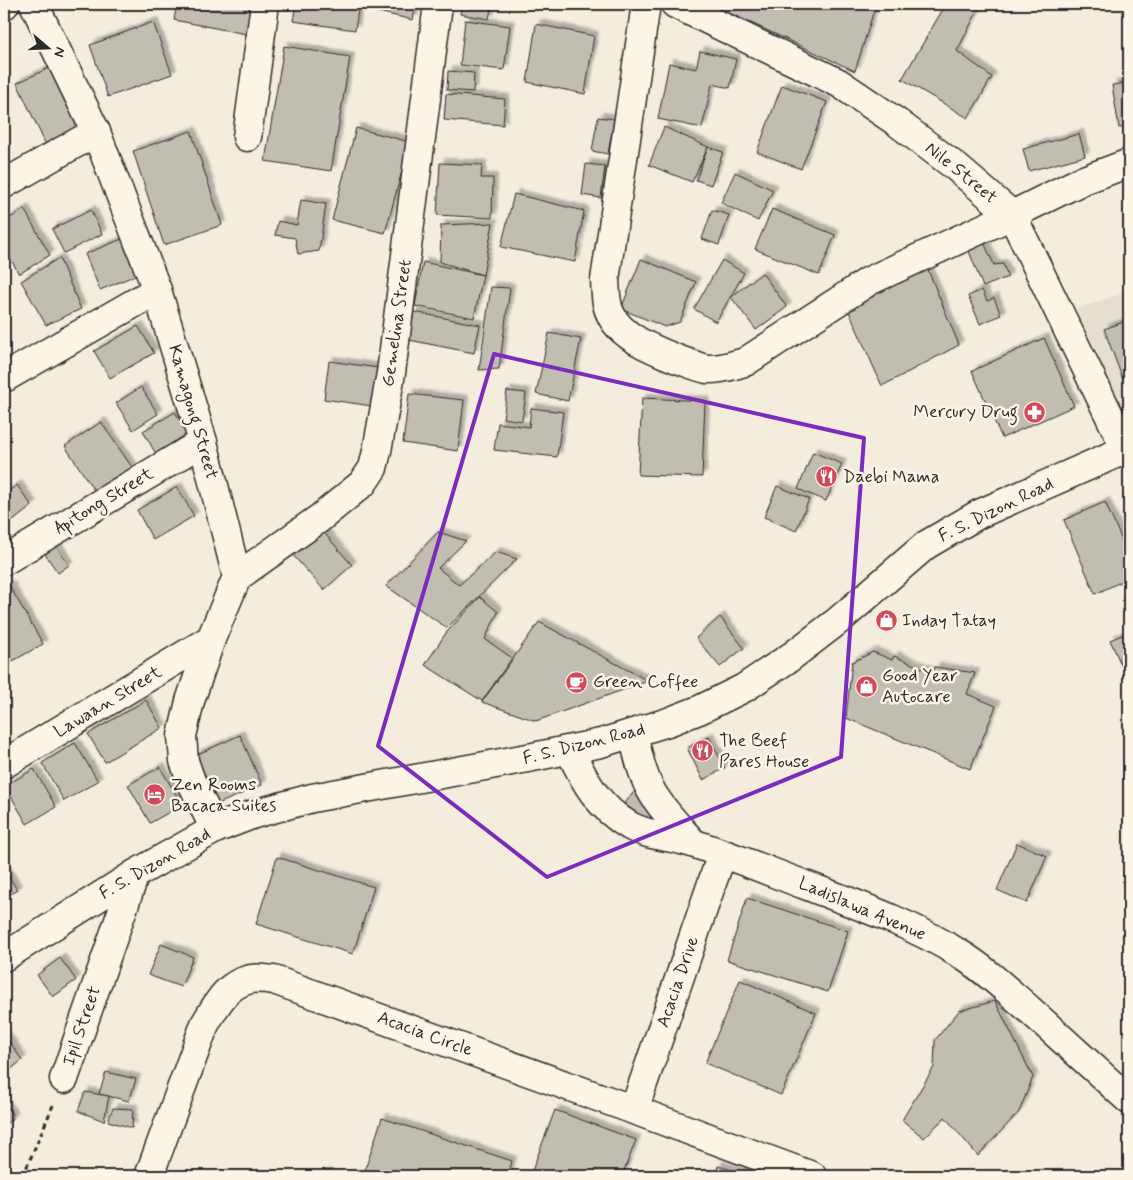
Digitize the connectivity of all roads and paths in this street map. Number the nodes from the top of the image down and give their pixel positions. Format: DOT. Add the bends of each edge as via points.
graph roads {
  1 [pos="34,4"];
  2 [pos="265,4"];
  3 [pos="438,4"];
  4 [pos="646,4"];
  5 [pos="675,4"];
  6 [pos="96,132"];
  7 [pos="247,137"];
  8 [pos="1129,163"];
  9 [pos="4,184"];
  10 [pos="1012,215"];
  11 [pos="157,290"];
  12 [pos="4,378"];
  13 [pos="203,442"];
  14 [pos="1128,451"];
  15 [pos="4,561"];
  16 [pos="237,577"];
  17 [pos="211,639"];
  18 [pos="632,734"];
  19 [pos="570,750"];
  20 [pos="4,764"];
  21 [pos="215,829"];
  22 [pos="693,843"];
  23 [pos="722,854"];
  24 [pos="134,874"];
  25 [pos="4,957"];
  26 [pos="64,1079"];
  27 [pos="1129,1100"];
  28 [pos="634,1110"];
  29 [pos="23,1176"];
  30 [pos="150,1176"];
  31 [pos="812,1176"];
  1 -- 6 [label="street, Kamagong Street"];
  2 -- 7 [label="street"];
  3 -- 16 [label="street, Gemelina Street" via="391,373 373,468 363,483 320,518"];
  4 -- 10 [label="street" via="605,280 611,316 625,332 648,347 707,369 745,362 869,281"];
  5 -- 10 [label="street, Nile Street" via="839,83 956,167"];
  6 -- 9 [label="street"];
  6 -- 11 [label="street, Kamagong Street"];
  8 -- 10 [label="street" via="1081,181"];
  10 -- 14 [label="street, Nile Street"];
  11 -- 12 [label="street"];
  11 -- 13 [label="street, Kamagong Street"];
  13 -- 15 [label="street, Apitong Street"];
  13 -- 16 [label="street, Kamagong Street"];
  14 -- 18 [label="street, F. S. Dizon Road" via="979,514 919,550 839,620 744,688 699,710"];
  16 -- 17 [label="street"];
  17 -- 20 [label="street, Lawaan Street"];
  17 -- 21 [label="street" via="182,736 184,761 191,781"];
  18 -- 19 [label="street, F. S. Dizon Road"];
  18 -- 22 [label="street, Ladislawa Avenue" via="653,794"];
  19 -- 21 [label="street, F. S. Dizon Road" via="312,798"];
  19 -- 22 [label="street, Ladislawa Avenue" via="591,790 618,818 647,833"];
  21 -- 24 [label="street, F. S. Dizon Road"];
  22 -- 23 [label="street, Ladislawa Avenue"];
  23 -- 27 [label="street, Ladislawa Avenue" via="904,924 960,954 994,978"];
  23 -- 28 [label="street, Acacia Drive"];
  24 -- 25 [label="street, F. S. Dizon Road"];
  24 -- 26 [label="street, Ipil Street"];
  26 -- 29 [label="path, Ipil Street"];
  28 -- 30 [label="street, Acacia Circle" via="274,980 252,979 230,987 205,1024"];
  28 -- 31 [label="street, Acacia Circle"];
}
